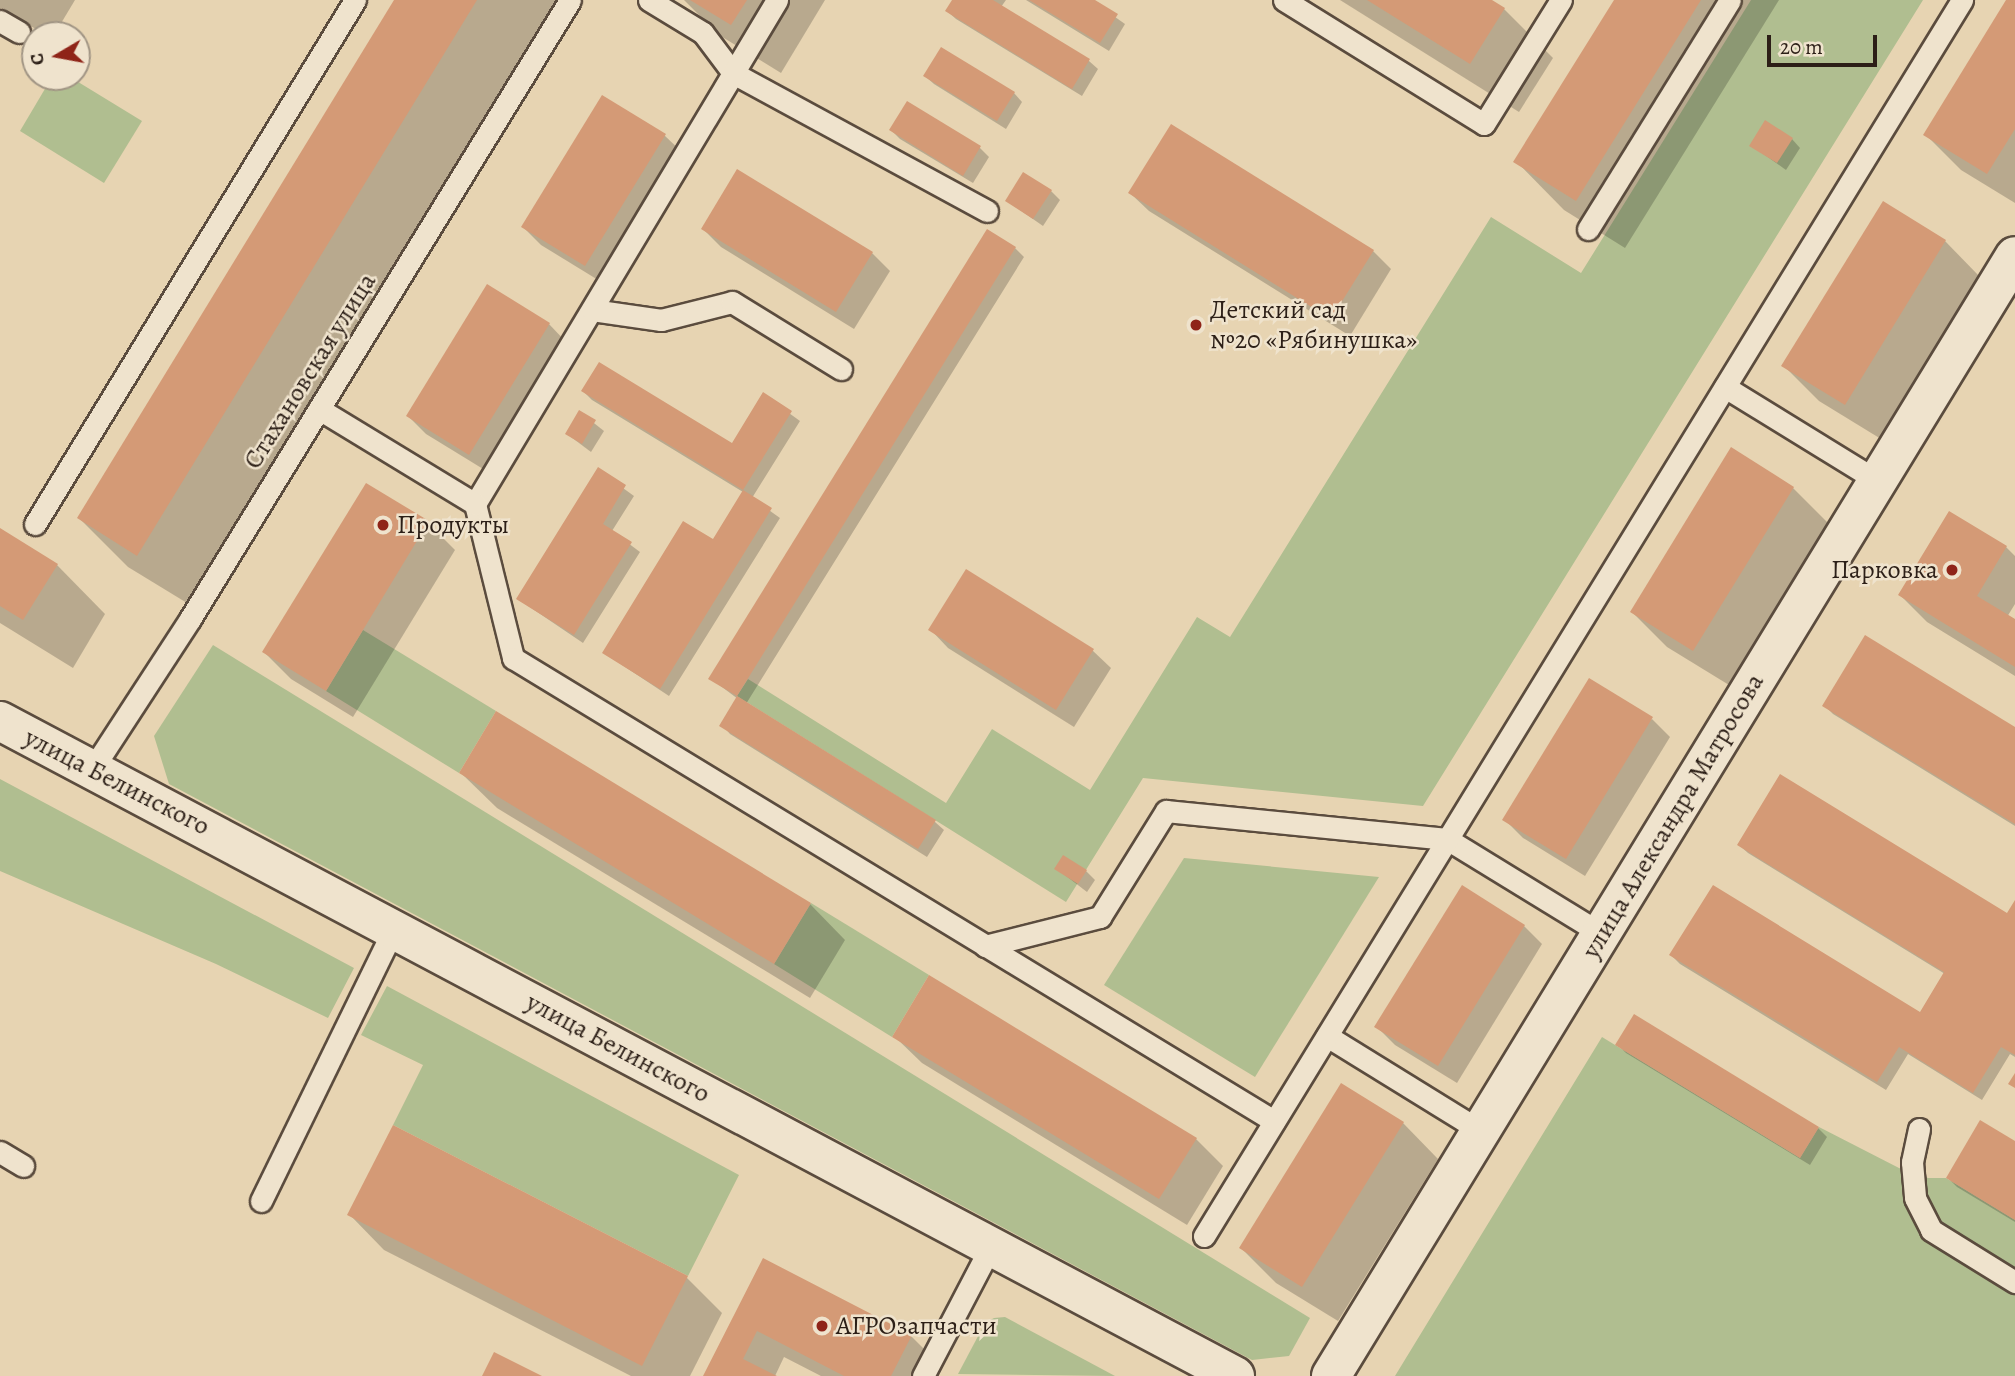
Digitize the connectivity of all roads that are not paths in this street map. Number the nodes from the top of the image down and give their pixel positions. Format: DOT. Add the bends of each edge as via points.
graph roads {
  1 [pos="355,0"];
  2 [pos="570,0"];
  3 [pos="649,0"];
  4 [pos="777,0"];
  5 [pos="1284,0"];
  6 [pos="1561,0"];
  7 [pos="1730,0"];
  8 [pos="1962,0"];
  9 [pos="0,21"];
  10 [pos="19,32"];
  11 [pos="733,74"];
  12 [pos="986,211"];
  13 [pos="1588,229"];
  14 [pos="2015,256"];
  15 [pos="592,310"];
  16 [pos="841,369"];
  17 [pos="1725,387"];
  18 [pos="319,409"];
  19 [pos="1878,481"];
  20 [pos="475,504"];
  21 [pos="35,524"];
  22 [pos="0,722"];
  23 [pos="93,768"];
  24 [pos="1447,839"];
  25 [pos="394,928"];
  26 [pos="1602,934"];
  27 [pos="985,946"];
  28 [pos="1327,1036"];
  29 [pos="1274,1121"];
  30 [pos="1919,1129"];
  31 [pos="1481,1131"];
  32 [pos="0,1152"];
  33 [pos="23,1166"];
  34 [pos="261,1201"];
  35 [pos="1204,1236"];
  36 [pos="991,1246"];
  37 [pos="2015,1282"];
  38 [pos="923,1376"];
  39 [pos="1234,1376"];
  40 [pos="1331,1376"];
  1 -- 21 [label="lane"];
  2 -- 18 [label="lane, Стахановская улица"];
  3 -- 11 [label="lane" via="703,33"];
  4 -- 11 [label="lane"];
  5 -- 6 [label="lane" via="1484,124"];
  7 -- 13 [label="lane"];
  8 -- 17 [label="lane"];
  9 -- 10 [label="lane"];
  11 -- 12 [label="lane"];
  11 -- 15 [label="lane"];
  14 -- 19 [label="street, улица Александра Матросова"];
  15 -- 16 [label="lane" via="661,320 732,302"];
  15 -- 20 [label="lane"];
  17 -- 19 [label="lane"];
  17 -- 24 [label="lane"];
  18 -- 20 [label="lane"];
  18 -- 23 [label="lane, Стахановская улица"];
  19 -- 26 [label="street, улица Александра Матросова"];
  20 -- 27 [label="lane" via="513,658"];
  22 -- 23 [label="street, улица Белинского"];
  23 -- 25 [label="street, улица Белинского"];
  24 -- 26 [label="lane"];
  24 -- 27 [label="lane" via="1166,811 1100,917"];
  24 -- 28 [label="lane"];
  25 -- 34 [label="lane"];
  25 -- 36 [label="street, улица Белинского"];
  26 -- 31 [label="street, улица Александра Матросова"];
  27 -- 29 [label="lane"];
  28 -- 29 [label="lane"];
  28 -- 31 [label="lane"];
  29 -- 35 [label="lane"];
  30 -- 37 [label="lane" via="1912,1162 1915,1198 1931,1230"];
  31 -- 40 [label="street, улица Александра Матросова"];
  32 -- 33 [label="lane"];
  36 -- 38 [label="lane"];
  36 -- 39 [label="street, улица Белинского"];
}
